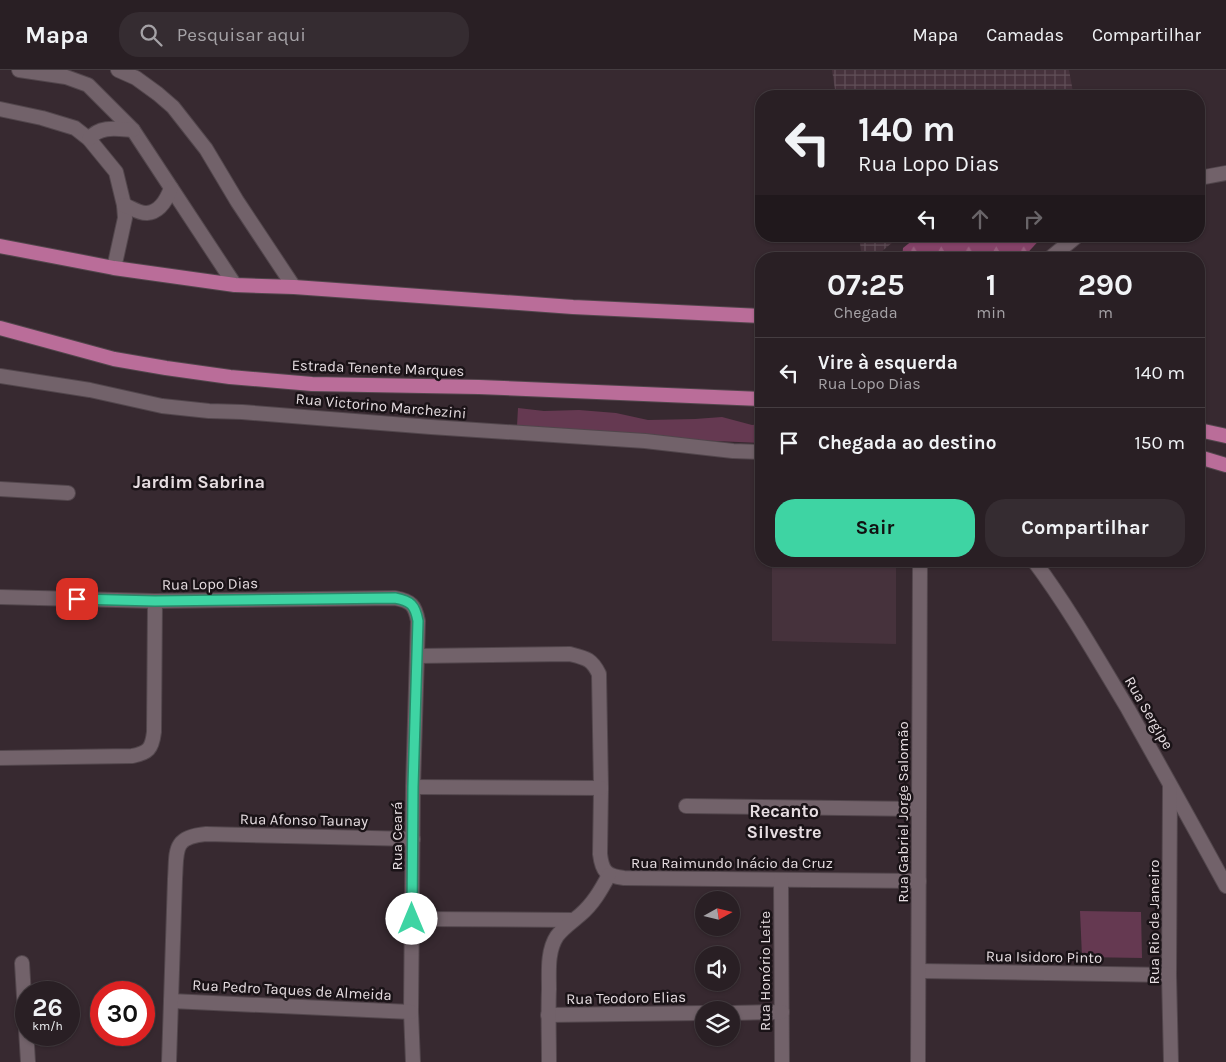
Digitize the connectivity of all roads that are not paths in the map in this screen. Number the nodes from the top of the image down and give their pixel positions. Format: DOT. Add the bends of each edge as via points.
graph roads {
  1 [pos="18,70"];
  2 [pos="118,70"];
  3 [pos="0,109"];
  4 [pos="133,130"];
  5 [pos="89,139"];
  6 [pos="1226,173"];
  7 [pos="1205,177"];
  8 [pos="170,188"];
  9 [pos="124,205"];
  10 [pos="1070,242"];
  11 [pos="0,246"];
  12 [pos="1058,252"];
  13 [pos="114,268"];
  14 [pos="235,285"];
  15 [pos="294,287"];
  16 [pos="755,316"];
  17 [pos="0,328"];
  18 [pos="0,376"];
  19 [pos="755,399"];
  20 [pos="1205,431"];
  21 [pos="1226,436"];
  22 [pos="755,452"];
  23 [pos="1205,459"];
  24 [pos="1226,464"];
  25 [pos="0,490"];
  26 [pos="68,493"];
  27 [pos="920,567"];
  28 [pos="1038,567"];
  29 [pos="0,596"];
  30 [pos="155,601"];
  31 [pos="416,611"];
  32 [pos="418,656"];
  33 [pos="0,758"];
  34 [pos="1170,783"];
  35 [pos="413,787"];
  36 [pos="601,788"];
  37 [pos="686,806"];
  38 [pos="919,809"];
  39 [pos="413,839"];
  40 [pos="609,875"];
  41 [pos="781,880"];
  42 [pos="919,881"];
  43 [pos="1226,886"];
  44 [pos="412,919"];
  45 [pos="573,920"];
  46 [pos="22,963"];
  47 [pos="919,971"];
  48 [pos="1170,975"];
  49 [pos="171,1000"];
  50 [pos="411,1012"];
  51 [pos="782,1012"];
  52 [pos="695,1013"];
  53 [pos="740,1013"];
  54 [pos="548,1015"];
  55 [pos="28,1062"];
  56 [pos="169,1062"];
  57 [pos="413,1062"];
  58 [pos="549,1062"];
  59 [pos="782,1062"];
  60 [pos="918,1062"];
  61 [pos="1171,1062"];
  1 -- 4 [label="street" via="66,77 88,85"];
  2 -- 15 [label="street" via="136,78 173,107 206,149 236,201"];
  3 -- 5 [label="street" via="75,128"];
  4 -- 5 [label="street" via="107,129 94,133"];
  4 -- 8 [label="street"];
  5 -- 9 [label="street" via="116,172"];
  6 -- 7 [label="street"];
  8 -- 9 [label="street" via="168,198 157,210 146,214"];
  8 -- 14 [label="street"];
  9 -- 13 [label="street" via="125,218"];
  10 -- 12 [label="street"];
  11 -- 13 [label="main road"];
  13 -- 14 [label="main road"];
  14 -- 15 [label="main road"];
  15 -- 16 [label="main road" via="573,307"];
  17 -- 19 [label="main road, Estrada Tenente Marques" via="114,359 230,377 312,384 479,387"];
  18 -- 22 [label="street, Rua Victorino Marchezini" via="90,390 162,406 210,411"];
  20 -- 21 [label="main road"];
  23 -- 24 [label="main road"];
  25 -- 26 [label="street"];
  27 -- 38 [label="street, Rua Gabriel Jorge Salomão"];
  28 -- 34 [label="street, Rua Sergipe" via="1088,640"];
  29 -- 30 [label="street, Rua Lopo Dias"];
  30 -- 31 [label="street, Rua Lopo Dias" via="395,598 405,600"];
  30 -- 33 [label="street" via="154,732 151,747 132,756"];
  31 -- 32 [label="street, Rua Ceará"];
  32 -- 35 [label="street, Rua Ceará"];
  32 -- 36 [label="street, Rua Raimundo Inácio da Cruz" via="570,654 585,657 599,674"];
  34 -- 43 [label="street, Rua Sergipe"];
  34 -- 48 [label="street, Rua Rio de Janeiro"];
  35 -- 36 [label="street"];
  35 -- 39 [label="street, Rua Ceará"];
  36 -- 40 [label="street, Rua Raimundo Inácio da Cruz" via="600,854 601,863"];
  37 -- 38 [label="street"];
  38 -- 42 [label="street, Rua Gabriel Jorge Salomão"];
  39 -- 44 [label="street, Rua Ceará"];
  39 -- 49 [label="street, Rua Afonso Taunay" via="216,834 187,838 180,843 177,853"];
  40 -- 41 [label="street, Rua Raimundo Inácio da Cruz" via="624,878"];
  40 -- 45 [label="street" via="601,892"];
  41 -- 42 [label="street, Rua Raimundo Inácio da Cruz"];
  41 -- 51 [label="street, Rua Honório Leite"];
  42 -- 47 [label="street, Rua Gabriel Jorge Salomão"];
  44 -- 45 [label="street"];
  44 -- 50 [label="street, Rua Ceará"];
  45 -- 54 [label="street" via="558,935 551,952"];
  46 -- 55 [label="street"];
  47 -- 48 [label="street, Rua Isidoro Pinto"];
  47 -- 60 [label="street, Rua Gabriel Jorge Salomão"];
  48 -- 61 [label="street, Rua Rio de Janeiro"];
  49 -- 50 [label="street, Rua Pedro Taques de Almeida"];
  49 -- 56 [label="street"];
  50 -- 57 [label="street, Rua Ceará"];
  51 -- 53 [label="street"];
  51 -- 59 [label="street, Rua Honório Leite"];
  52 -- 54 [label="street, Rua Teodoro Elias"];
  54 -- 58 [label="street"];
}
